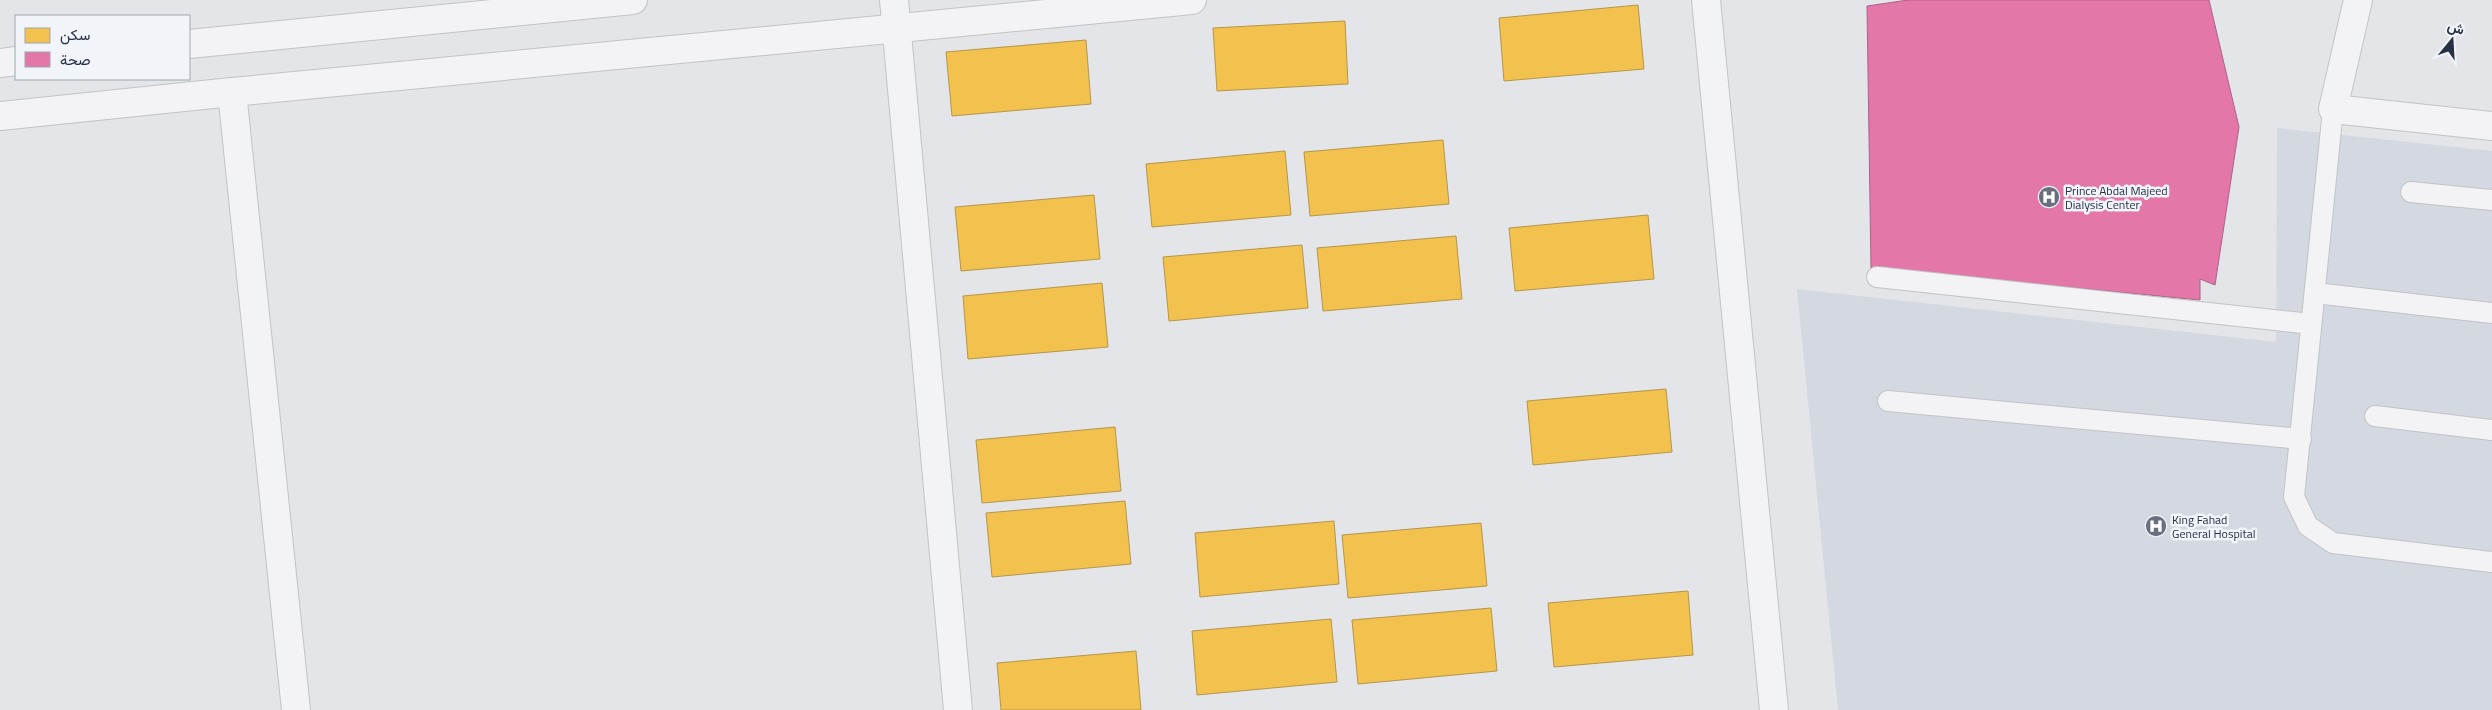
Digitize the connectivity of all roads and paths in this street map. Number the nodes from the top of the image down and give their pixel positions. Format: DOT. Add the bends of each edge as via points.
graph roads {
  1 [pos="633,0"];
  2 [pos="894,0"];
  3 [pos="1192,0"];
  4 [pos="1706,0"];
  5 [pos="2358,0"];
  6 [pos="897,28"];
  7 [pos="190,44"];
  8 [pos="15,61"];
  9 [pos="0,63"];
  10 [pos="232,92"];
  11 [pos="2332,109"];
  12 [pos="0,116"];
  13 [pos="2492,126"];
  14 [pos="2411,192"];
  15 [pos="2492,200"];
  16 [pos="1877,277"];
  17 [pos="2315,293"];
  18 [pos="2492,313"];
  19 [pos="2311,324"];
  20 [pos="1888,401"];
  21 [pos="2375,416"];
  22 [pos="2492,430"];
  23 [pos="2301,439"];
  24 [pos="2492,562"];
  25 [pos="296,710"];
  26 [pos="958,710"];
  27 [pos="1774,710"];
  1 -- 7 [label="street"];
  2 -- 6 [label="street"];
  3 -- 6 [label="street"];
  4 -- 27 [label="street"];
  5 -- 11 [label="street"];
  6 -- 10 [label="street"];
  6 -- 26 [label="street"];
  8 -- 9 [label="street"];
  10 -- 12 [label="street"];
  10 -- 25 [label="street"];
  11 -- 13 [label="street"];
  11 -- 17 [label="lane"];
  14 -- 15 [label="lane"];
  16 -- 19 [label="lane"];
  17 -- 18 [label="lane"];
  17 -- 19 [label="lane"];
  19 -- 23 [label="lane"];
  20 -- 23 [label="lane"];
  21 -- 22 [label="lane"];
  23 -- 24 [label="lane" via="2294,497 2308,526 2333,543"];
}
